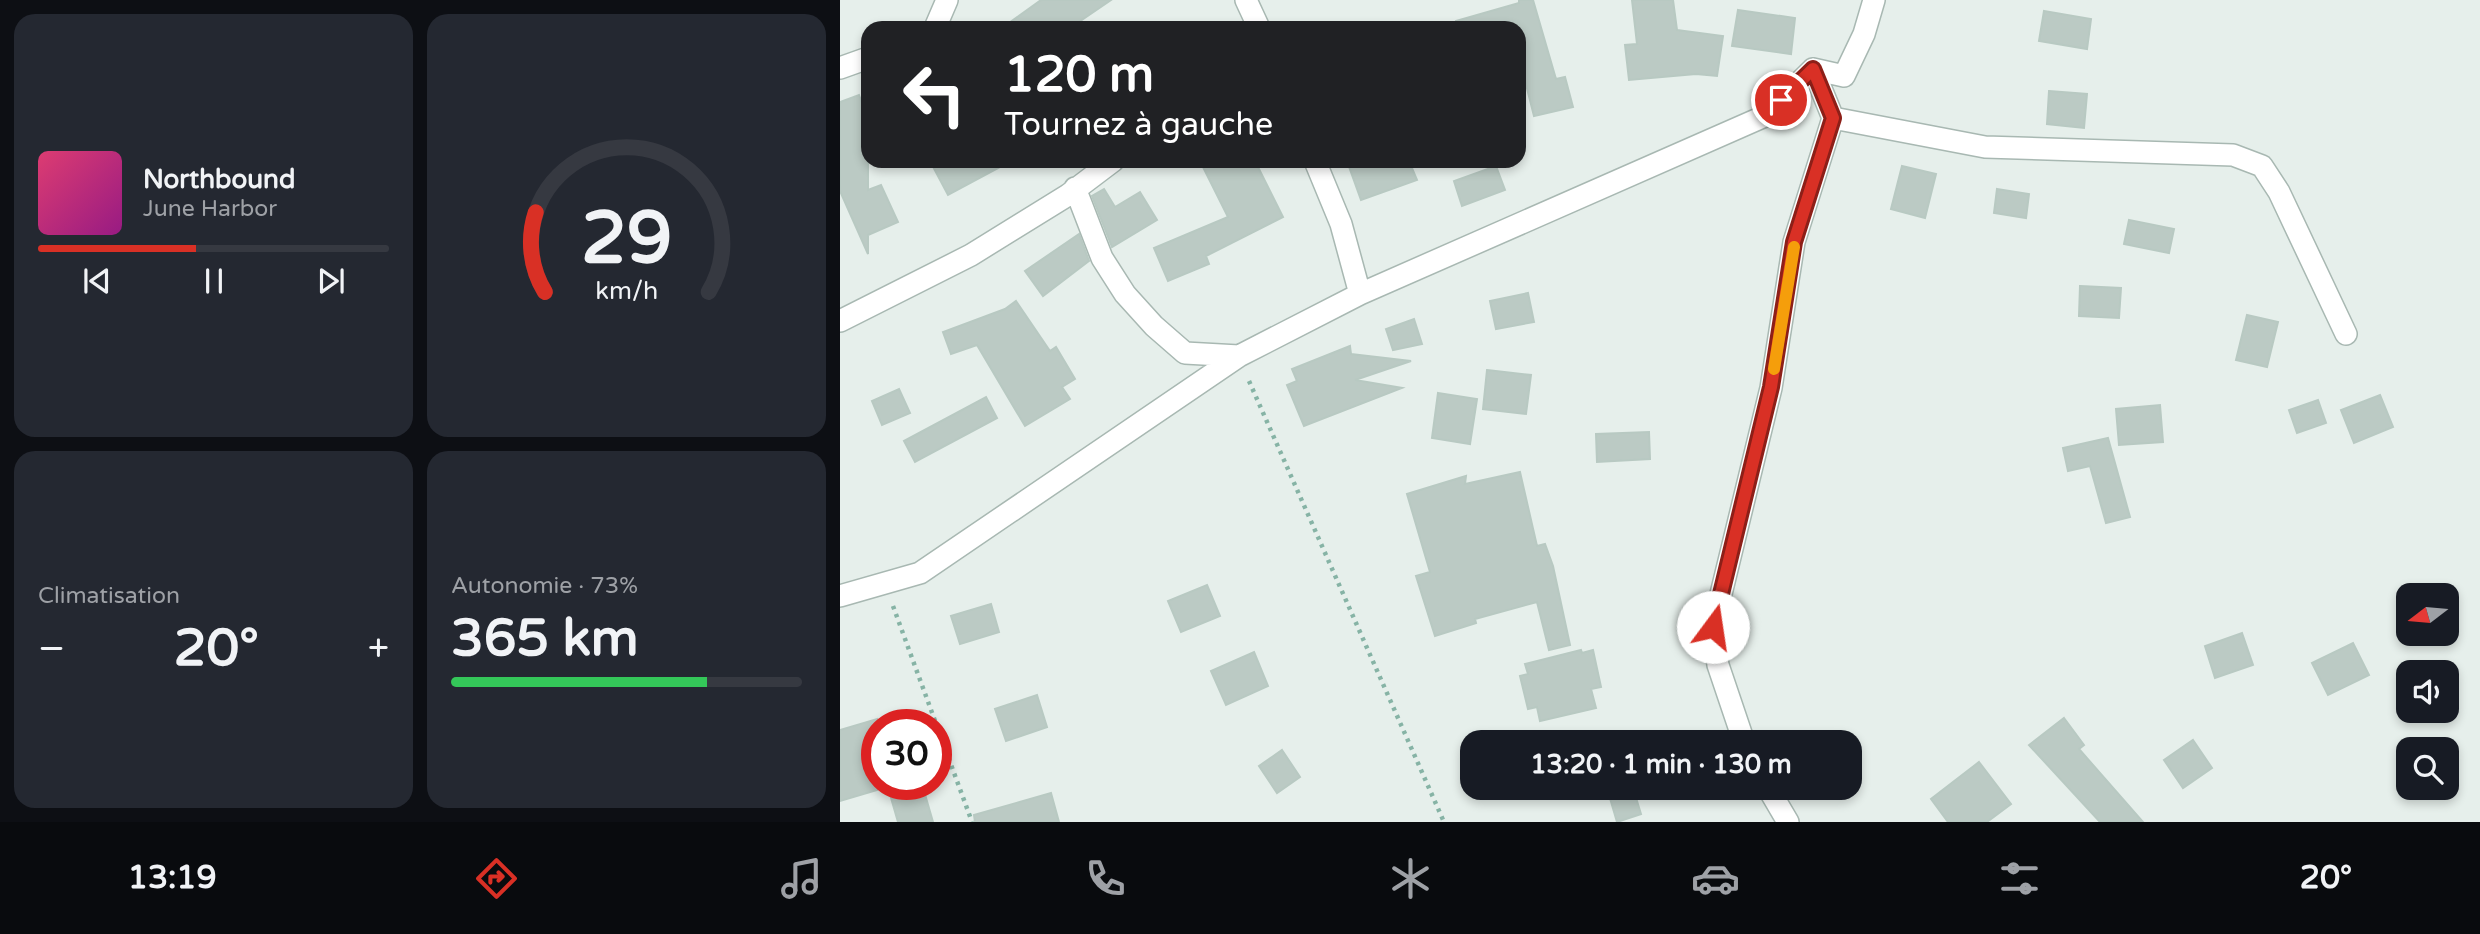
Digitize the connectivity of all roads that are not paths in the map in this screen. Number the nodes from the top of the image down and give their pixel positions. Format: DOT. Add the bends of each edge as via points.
graph roads {
  1 [pos="947,0"];
  2 [pos="1246,0"];
  3 [pos="1874,0"];
  4 [pos="938,21"];
  5 [pos="1256,21"];
  6 [pos="861,60"];
  7 [pos="840,68"];
  8 [pos="1813,69"];
  9 [pos="1833,118"];
  10 [pos="1103,168"];
  11 [pos="1318,168"];
  12 [pos="1076,188"];
  13 [pos="1360,294"];
  14 [pos="840,321"];
  15 [pos="2346,334"];
  16 [pos="1239,356"];
  17 [pos="840,596"];
  18 [pos="1740,730"];
  19 [pos="1775,800"];
  20 [pos="1788,822"];
  1 -- 4 [label="street"];
  2 -- 5 [label="street"];
  3 -- 8 [label="street" via="1844,76"];
  6 -- 7 [label="street"];
  8 -- 9 [label="street"];
  8 -- 13 [label="street" via="1765,116"];
  9 -- 15 [label="street" via="1985,147 2185,152 2252,160 2267,172 2279,192"];
  9 -- 18 [label="street" via="1794,242 1771,387 1713,627 1718,665"];
  10 -- 12 [label="street"];
  11 -- 13 [label="street" via="1341,224"];
  12 -- 14 [label="street" via="971,255"];
  12 -- 16 [label="street" via="1102,258 1125,294 1154,326 1185,353"];
  13 -- 16 [label="street"];
  16 -- 17 [label="street" via="920,573"];
  19 -- 20 [label="street"];
}
